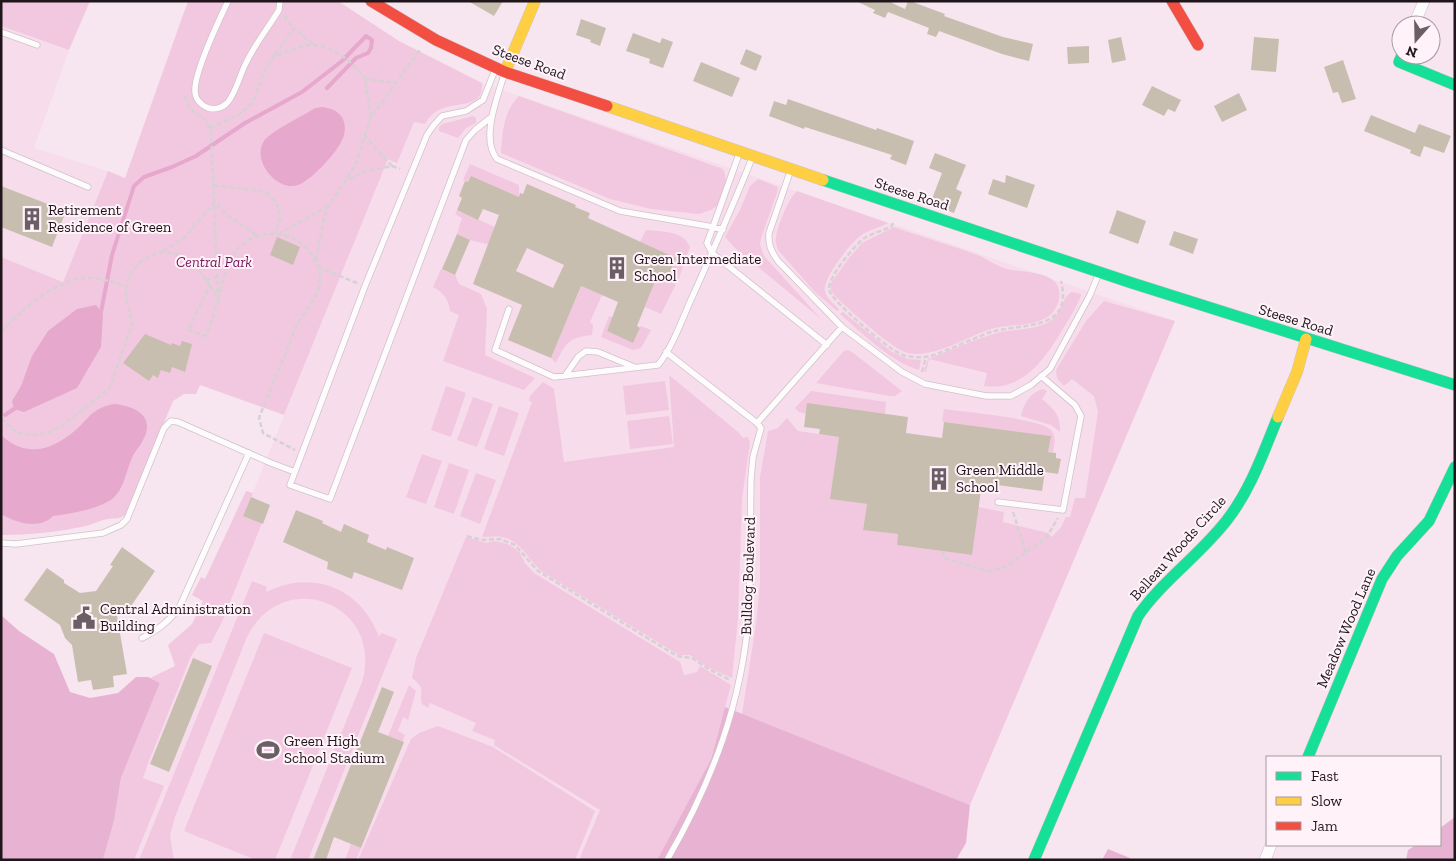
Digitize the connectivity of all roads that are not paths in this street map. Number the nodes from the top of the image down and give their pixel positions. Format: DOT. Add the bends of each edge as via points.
graph roads {
  1 [pos="228,1"];
  2 [pos="280,1"];
  3 [pos="371,1"];
  4 [pos="535,1"];
  5 [pos="1172,1"];
  6 [pos="1424,1"];
  7 [pos="1418,15"];
  8 [pos="1,32"];
  9 [pos="37,45"];
  10 [pos="1198,45"];
  11 [pos="1413,65"];
  12 [pos="500,70"];
  13 [pos="1455,85"];
  14 [pos="490,118"];
  15 [pos="1,150"];
  16 [pos="740,152"];
  17 [pos="752,157"];
  18 [pos="791,170"];
  19 [pos="88,187"];
  20 [pos="713,227"];
  21 [pos="723,230"];
  22 [pos="712,253"];
  23 [pos="1100,272"];
  24 [pos="509,309"];
  25 [pos="842,327"];
  26 [pos="1306,339"];
  27 [pos="827,345"];
  28 [pos="666,352"];
  29 [pos="636,368"];
  30 [pos="565,376"];
  31 [pos="1041,376"];
  32 [pos="1455,385"];
  33 [pos="759,425"];
  34 [pos="249,453"];
  35 [pos="1455,467"];
  36 [pos="295,472"];
  37 [pos="998,502"];
  38 [pos="1,543"];
  39 [pos="142,638"];
  40 [pos="1308,756"];
  41 [pos="1271,846"];
  42 [pos="667,860"];
  43 [pos="1034,860"];
  44 [pos="1265,860"];
  1 -- 2 [label="lane" via="194,90 200,103 213,109 221,108 231,99 246,62 279,10"];
  3 -- 12 [label="street, Steese Road" via="436,40"];
  4 -- 12 [label="street"];
  5 -- 10 [label="street"];
  6 -- 7 [label="street"];
  8 -- 9 [label="lane"];
  11 -- 13 [label="street"];
  12 -- 14 [label="lane"];
  12 -- 16 [label="street, Steese Road"];
  12 -- 36 [label="lane" via="482,100 466,111 442,116 430,130 365,286"];
  14 -- 20 [label="lane" via="492,151 497,159 620,211"];
  14 -- 36 [label="lane" via="466,140 330,499 290,485"];
  15 -- 19 [label="lane"];
  16 -- 17 [label="street, Steese Road"];
  16 -- 20 [label="lane"];
  17 -- 18 [label="street, Steese Road"];
  17 -- 21 [label="lane"];
  18 -- 23 [label="street, Steese Road"];
  18 -- 25 [label="lane" via="768,243 778,260"];
  20 -- 21 [label="lane"];
  20 -- 22 [label="lane" via="707,244"];
  21 -- 22 [label="lane"];
  22 -- 27 [label="lane"];
  22 -- 28 [label="lane"];
  23 -- 26 [label="street, Steese Road"];
  23 -- 31 [label="lane" via="1050,369"];
  24 -- 30 [label="lane" via="495,350 554,377"];
  25 -- 27 [label="lane"];
  25 -- 31 [label="lane" via="902,372 925,384 986,396 1011,396"];
  26 -- 32 [label="street, Steese Road"];
  26 -- 43 [label="street, Belleau Woods Circle" via="1293,382 1244,496 1225,522 1159,588 1138,616"];
  27 -- 33 [label="lane"];
  28 -- 29 [label="lane" via="658,365"];
  28 -- 33 [label="lane"];
  29 -- 30 [label="lane"];
  29 -- 30 [label="lane" via="598,352 586,351"];
  31 -- 37 [label="lane" via="1075,404 1081,416 1063,510"];
  33 -- 42 [label="lane, Bulldog Boulevard" via="751,478 749,611 738,684 725,738 709,778"];
  34 -- 36 [label="lane"];
  34 -- 38 [label="lane" via="171,421 164,428 127,519 121,525 103,533"];
  34 -- 39 [label="lane" via="179,608 169,621"];
  35 -- 40 [label="street, Meadow Wood Lane" via="1429,521 1397,556 1382,579"];
  41 -- 44 [label="street"];
}
